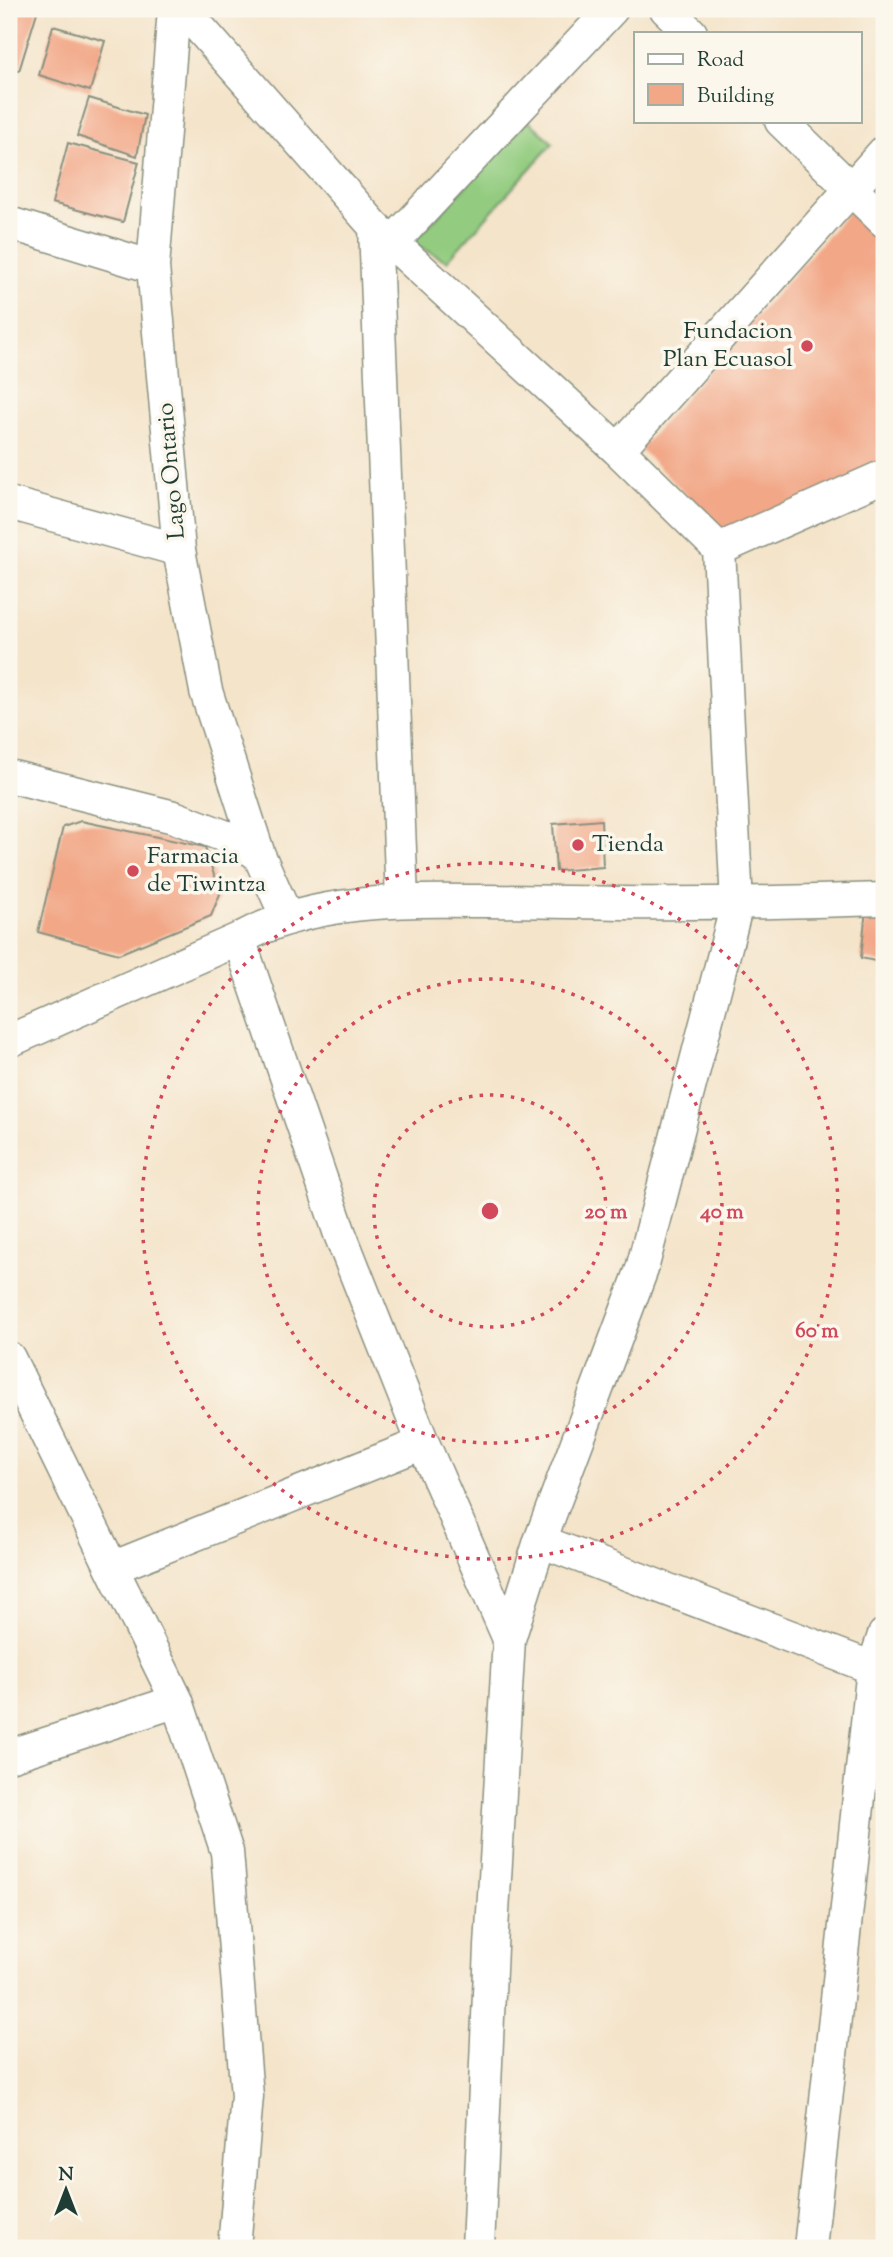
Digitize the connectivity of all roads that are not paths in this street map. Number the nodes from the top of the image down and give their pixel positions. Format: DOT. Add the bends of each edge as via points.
graph roads {
  1 [pos="174,9"];
  2 [pos="183,9"];
  3 [pos="612,9"];
  4 [pos="666,9"];
  5 [pos="690,32"];
  6 [pos="782,122"];
  7 [pos="884,152"];
  8 [pos="850,188"];
  9 [pos="884,221"];
  10 [pos="9,223"];
  11 [pos="384,235"];
  12 [pos="153,267"];
  13 [pos="618,450"];
  14 [pos="884,476"];
  15 [pos="9,503"];
  16 [pos="719,549"];
  17 [pos="179,550"];
  18 [pos="9,776"];
  19 [pos="260,855"];
  20 [pos="884,899"];
  21 [pos="402,900"];
  22 [pos="737,904"];
  23 [pos="287,918"];
  24 [pos="239,939"];
  25 [pos="9,1041"];
  26 [pos="9,1358"];
  27 [pos="424,1443"];
  28 [pos="540,1541"];
  29 [pos="112,1568"];
  30 [pos="884,1635"];
  31 [pos="509,1639"];
  32 [pos="873,1668"];
  33 [pos="177,1701"];
  34 [pos="9,1756"];
  35 [pos="233,2248"];
  36 [pos="478,2248"];
  37 [pos="810,2248"];
  1 -- 12 [label="street, Lago Ontario"];
  2 -- 11 [label="street"];
  3 -- 11 [label="street"];
  4 -- 5 [label="street"];
  6 -- 8 [label="street"];
  7 -- 8 [label="street"];
  8 -- 9 [label="street"];
  8 -- 13 [label="street"];
  10 -- 12 [label="street"];
  11 -- 13 [label="street"];
  11 -- 21 [label="street"];
  12 -- 17 [label="street, Lago Ontario"];
  13 -- 16 [label="street"];
  14 -- 16 [label="street"];
  15 -- 17 [label="street"];
  16 -- 22 [label="street"];
  17 -- 19 [label="street, Lago Ontario" via="206,691"];
  18 -- 19 [label="street" via="174,817 240,842"];
  19 -- 23 [label="street, Lago Ontario"];
  20 -- 22 [label="street"];
  21 -- 22 [label="street"];
  21 -- 23 [label="street"];
  22 -- 28 [label="street" via="642,1269"];
  23 -- 24 [label="street"];
  24 -- 25 [label="street"];
  24 -- 27 [label="street" via="340,1234"];
  26 -- 29 [label="street"];
  27 -- 29 [label="street"];
  27 -- 31 [label="street"];
  28 -- 31 [label="street"];
  28 -- 32 [label="street"];
  29 -- 33 [label="street"];
  30 -- 32 [label="street"];
  31 -- 36 [label="street"];
  32 -- 37 [label="street"];
  33 -- 34 [label="street"];
  33 -- 35 [label="street" via="227,1852 247,2096"];
}
